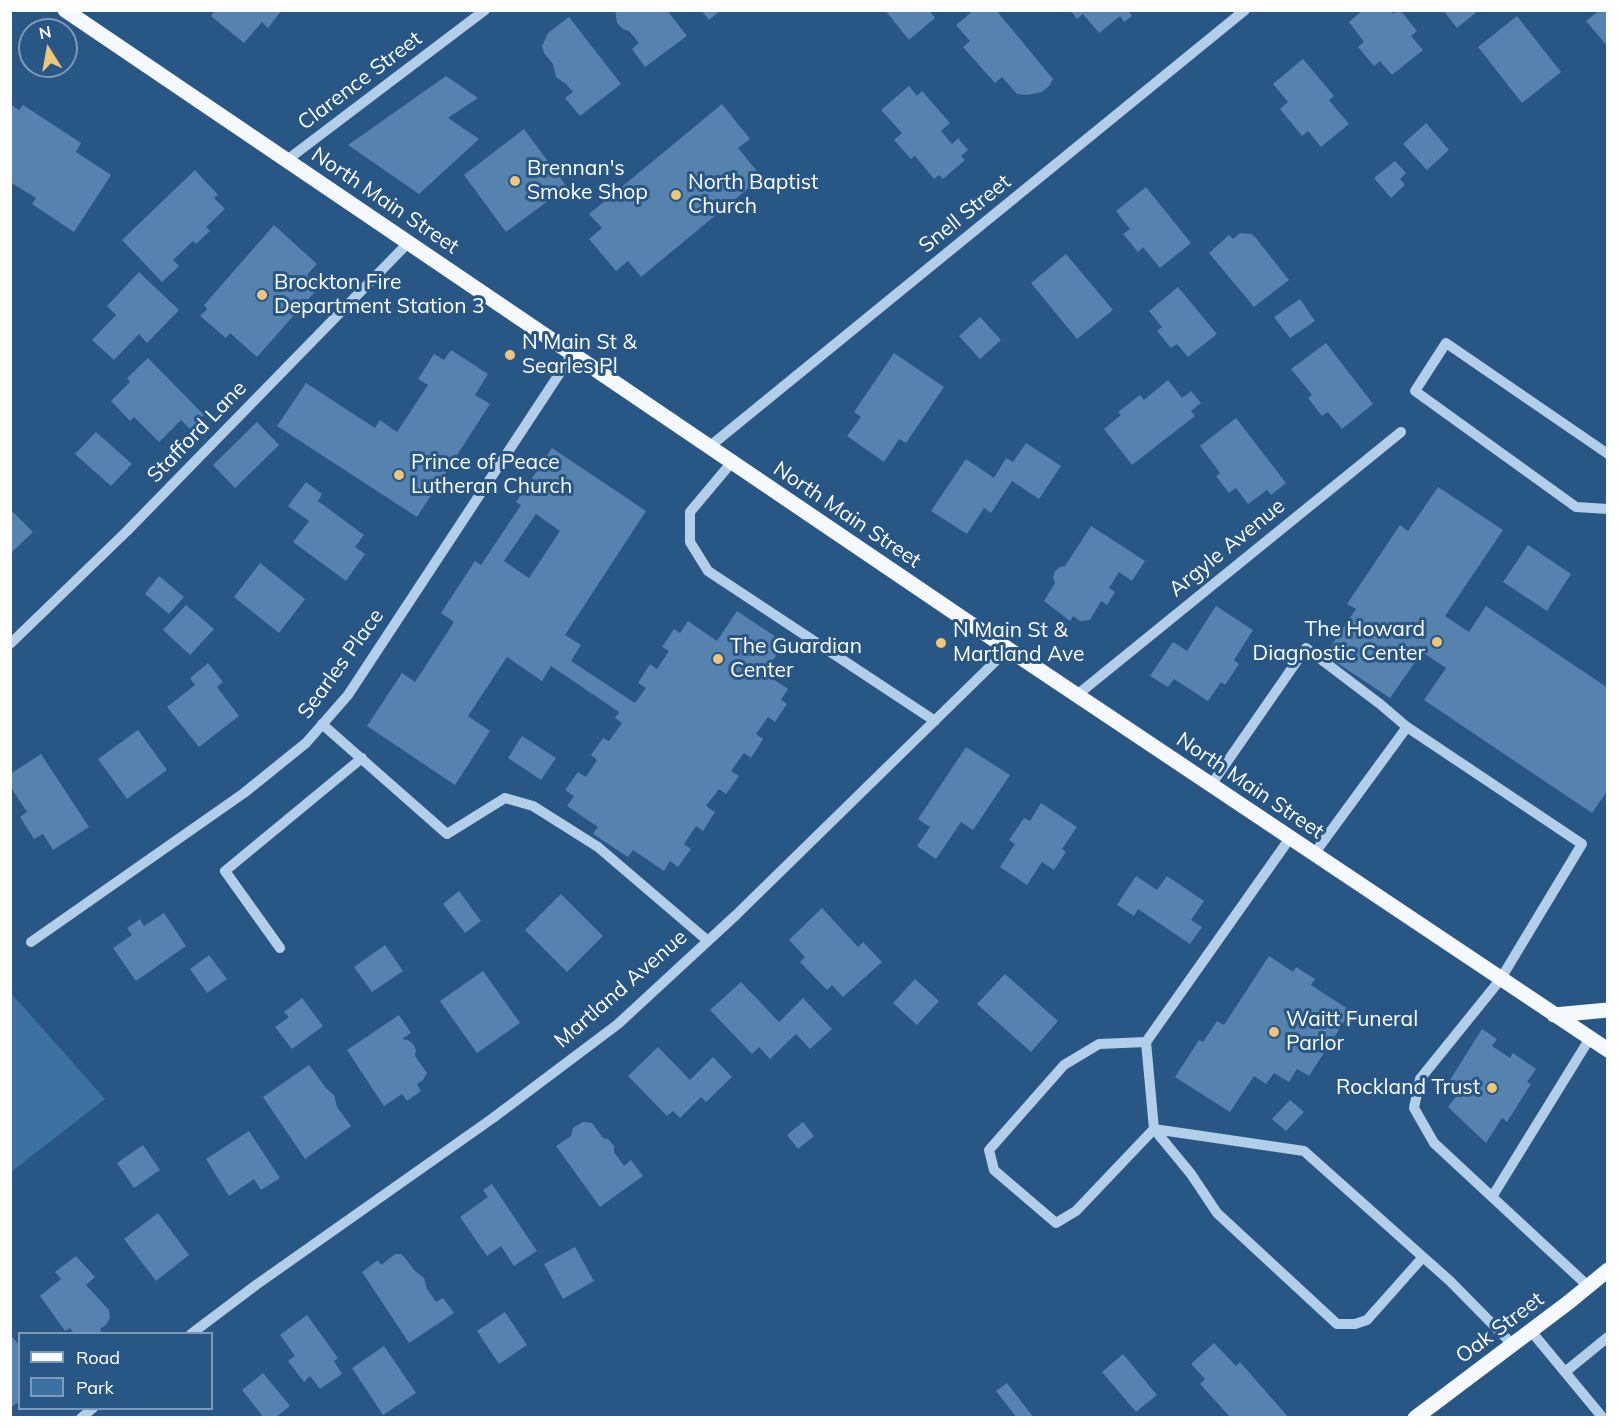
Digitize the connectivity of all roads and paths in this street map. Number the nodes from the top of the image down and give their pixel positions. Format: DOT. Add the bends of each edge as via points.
graph roads {
  1 [pos="65,10"];
  2 [pos="485,10"];
  3 [pos="1245,10"];
  4 [pos="287,160"];
  5 [pos="408,243"];
  6 [pos="573,353"];
  7 [pos="1401,432"];
  8 [pos="710,447"];
  9 [pos="1608,454"];
  10 [pos="732,462"];
  11 [pos="1608,509"];
  12 [pos="10,645"];
  13 [pos="1008,649"];
  14 [pos="1077,695"];
  15 [pos="935,721"];
  16 [pos="322,724"];
  17 [pos="1407,727"];
  18 [pos="362,758"];
  19 [pos="1211,785"];
  20 [pos="1290,838"];
  21 [pos="1314,854"];
  22 [pos="708,941"];
  23 [pos="31,942"];
  24 [pos="280,948"];
  25 [pos="1500,980"];
  26 [pos="1608,1010"];
  27 [pos="1554,1015"];
  28 [pos="1590,1038"];
  29 [pos="1146,1042"];
  30 [pos="1608,1050"];
  31 [pos="1154,1129"];
  32 [pos="1492,1197"];
  33 [pos="1423,1257"];
  34 [pos="1608,1270"];
  35 [pos="1588,1286"];
  36 [pos="1531,1331"];
  37 [pos="194,1332"];
  38 [pos="1608,1337"];
  39 [pos="1513,1345"];
  40 [pos="1565,1372"];
  41 [pos="1415,1418"];
  42 [pos="1604,1418"];
  1 -- 4 [label="main road, North Main Street"];
  2 -- 4 [label="street, Clarence Street"];
  3 -- 8 [label="street, Snell Street"];
  4 -- 5 [label="main road, North Main Street"];
  5 -- 6 [label="main road, North Main Street"];
  5 -- 12 [label="street, Stafford Lane"];
  6 -- 8 [label="main road, North Main Street"];
  6 -- 16 [label="street, Searles Place" via="348,695"];
  7 -- 14 [label="street, Argyle Avenue"];
  8 -- 10 [label="main road, North Main Street"];
  9 -- 11 [label="street" via="1446,343 1415,391 1576,507"];
  10 -- 13 [label="main road, North Main Street"];
  10 -- 15 [label="street" via="690,512 690,542 708,571"];
  13 -- 14 [label="main road, North Main Street"];
  13 -- 15 [label="street, Martland Avenue"];
  14 -- 19 [label="main road, North Main Street"];
  15 -- 22 [label="street, Martland Avenue"];
  16 -- 18 [label="street"];
  16 -- 23 [label="street, Searles Place" via="306,743 244,793"];
  17 -- 19 [label="street" via="1306,648"];
  17 -- 21 [label="street"];
  17 -- 25 [label="street" via="1582,844"];
  18 -- 22 [label="street" via="447,834 505,798 533,806 598,846"];
  18 -- 24 [label="street" via="225,871"];
  19 -- 20 [label="main road, North Main Street"];
  20 -- 21 [label="main road, North Main Street"];
  20 -- 29 [label="street"];
  21 -- 25 [label="main road, North Main Street"];
  22 -- 37 [label="street, Martland Avenue" via="618,1024"];
  25 -- 27 [label="main road, North Main Street"];
  25 -- 32 [label="street" via="1420,1080 1414,1108 1434,1143"];
  26 -- 27 [label="main road"];
  27 -- 28 [label="main road, North Main Street"];
  28 -- 30 [label="main road, North Main Street"];
  28 -- 32 [label="street"];
  29 -- 31 [label="street"];
  29 -- 31 [label="street" via="1099,1044 1064,1065 988,1150 994,1170 1056,1223 1076,1211"];
  31 -- 33 [label="street" via="1304,1151"];
  31 -- 33 [label="street" via="1217,1213 1337,1324 1367,1320"];
  32 -- 35 [label="street"];
  33 -- 39 [label="street"];
  34 -- 35 [label="main road, Oak Street"];
  35 -- 36 [label="main road, Oak Street"];
  36 -- 39 [label="main road, Oak Street"];
  36 -- 40 [label="street"];
  38 -- 40 [label="street"];
  39 -- 41 [label="main road, Oak Street"];
  40 -- 42 [label="street"];
}
